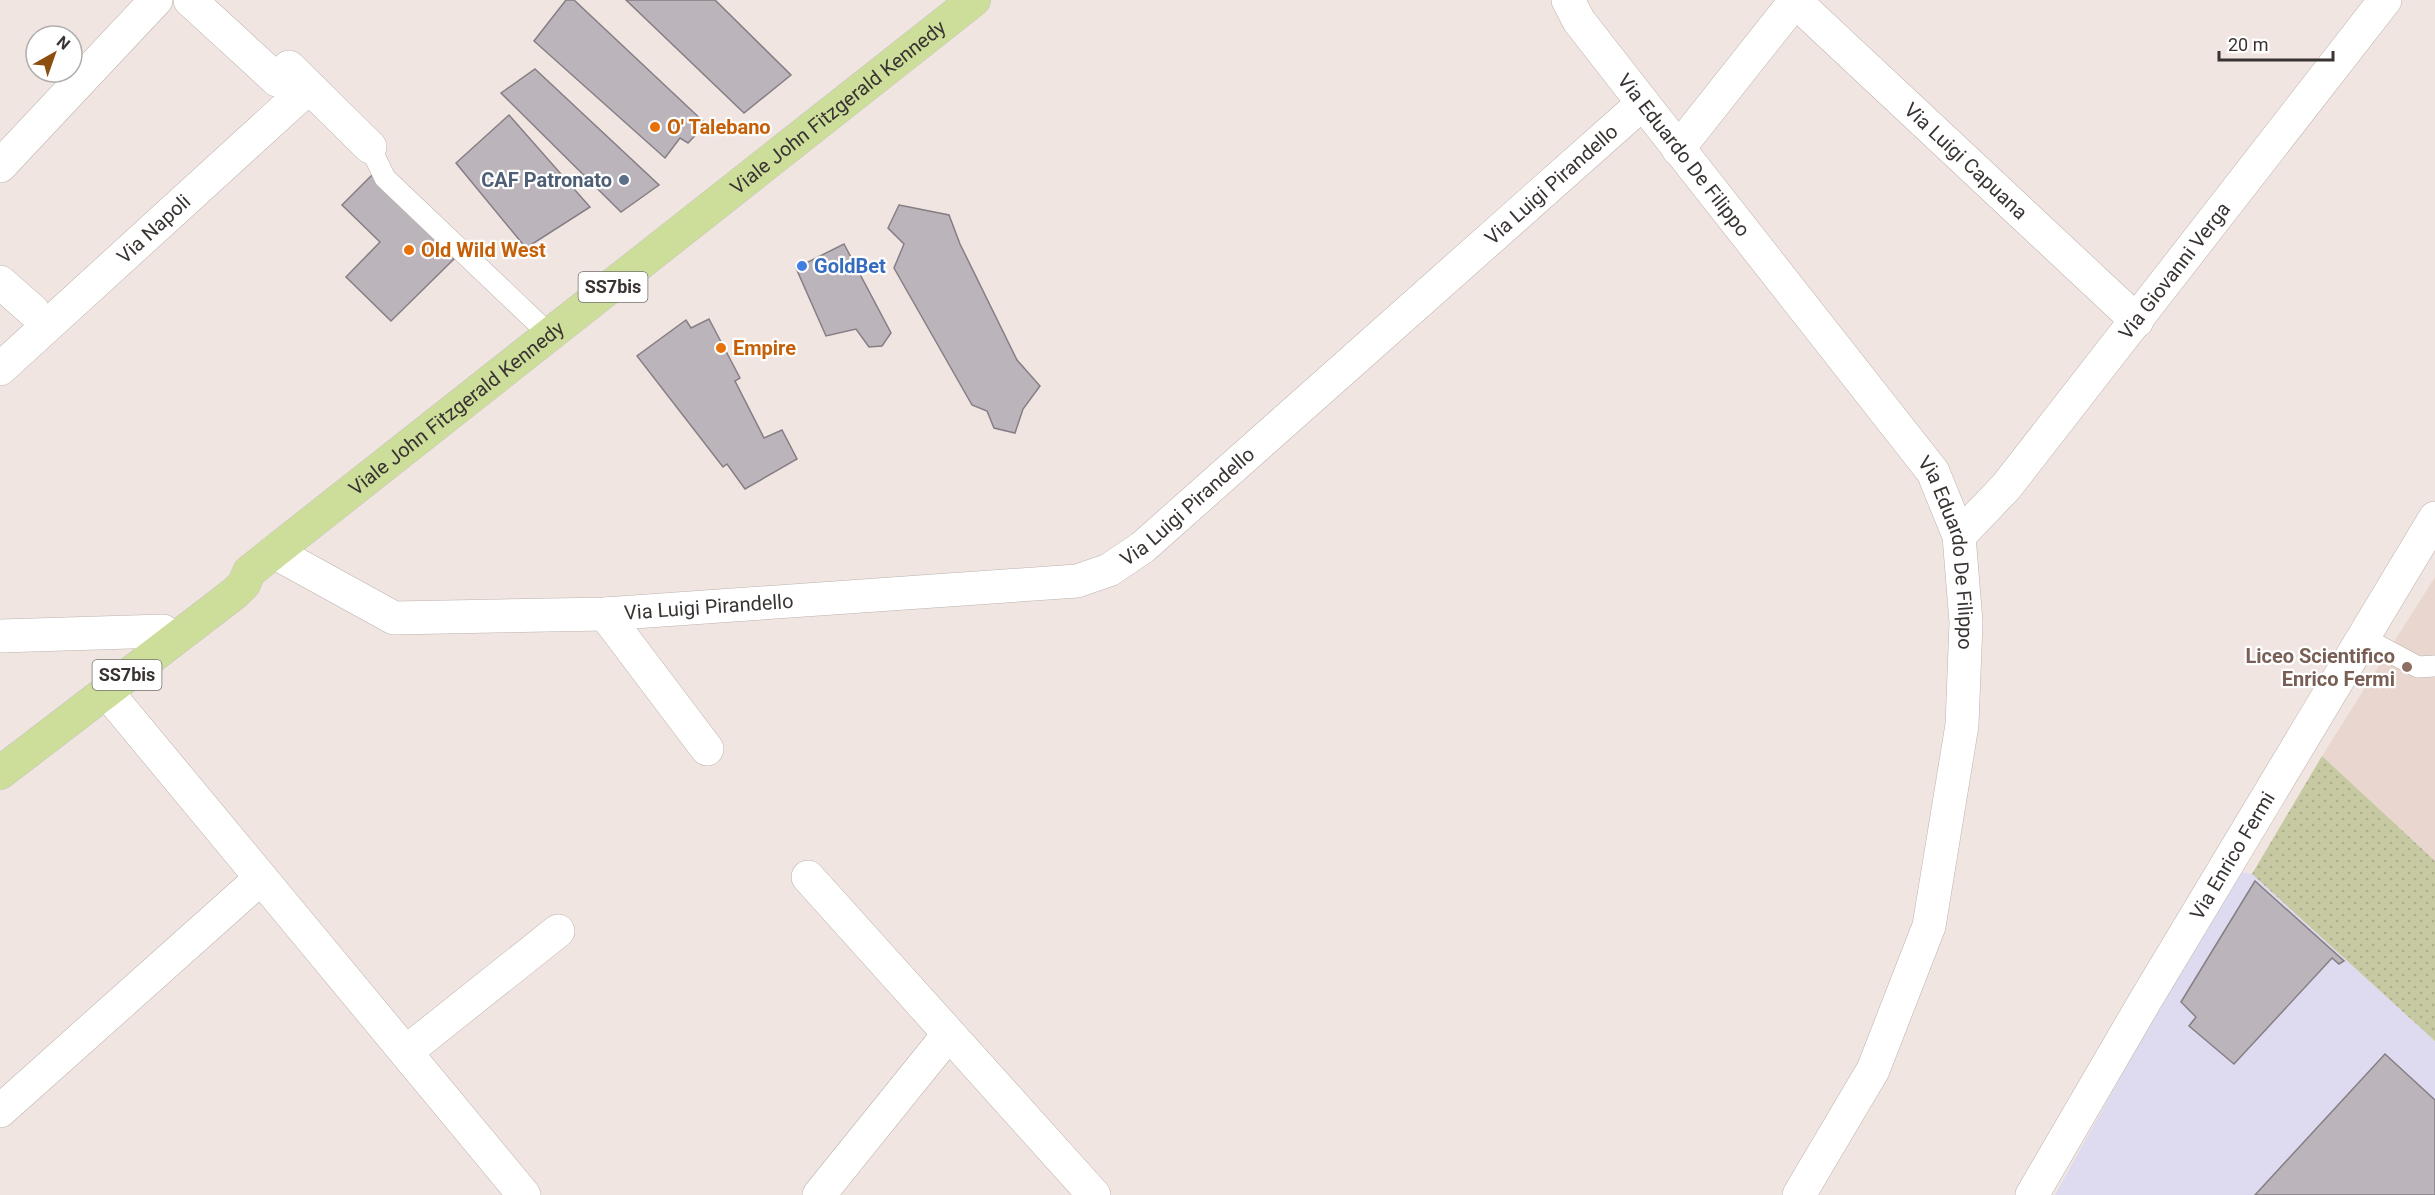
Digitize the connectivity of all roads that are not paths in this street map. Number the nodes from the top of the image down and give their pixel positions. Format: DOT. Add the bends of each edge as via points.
graph roads {
  1 [pos="156,0"];
  2 [pos="190,0"];
  3 [pos="975,0"];
  4 [pos="1568,0"];
  5 [pos="1795,0"];
  6 [pos="2385,0"];
  7 [pos="309,87"];
  8 [pos="1643,104"];
  9 [pos="370,147"];
  10 [pos="1678,148"];
  11 [pos="0,166"];
  12 [pos="0,282"];
  13 [pos="33,311"];
  14 [pos="2137,321"];
  15 [pos="551,336"];
  16 [pos="0,369"];
  17 [pos="2435,518"];
  18 [pos="1959,536"];
  19 [pos="274,552"];
  20 [pos="249,572"];
  21 [pos="605,614"];
  22 [pos="163,631"];
  23 [pos="0,636"];
  24 [pos="2362,637"];
  25 [pos="2435,666"];
  26 [pos="106,691"];
  27 [pos="707,749"];
  28 [pos="0,756"];
  29 [pos="0,773"];
  30 [pos="808,877"];
  31 [pos="261,878"];
  32 [pos="558,931"];
  33 [pos="948,1035"];
  34 [pos="406,1052"];
  35 [pos="0,1111"];
  36 [pos="524,1195"];
  37 [pos="819,1195"];
  38 [pos="1094,1195"];
  39 [pos="1799,1195"];
  40 [pos="2032,1195"];
  1 -- 11 [label="street"];
  2 -- 7 [label="street" via="277,80 289,67"];
  3 -- 15 [label="main road, Viale John Fitzgerald Kennedy / SS7bis"];
  4 -- 8 [label="street, Via Eduardo De Filippo" via="1579,21"];
  5 -- 10 [label="street"];
  5 -- 14 [label="street, Via Luigi Capuana"];
  6 -- 14 [label="street, Via Giovanni Verga"];
  7 -- 9 [label="street"];
  7 -- 16 [label="street, Via Napoli"];
  8 -- 10 [label="street, Via Eduardo De Filippo"];
  8 -- 21 [label="street, Via Luigi Pirandello" via="1143,547 1109,570 1077,581"];
  9 -- 15 [label="lane" via="385,178"];
  10 -- 18 [label="street, Via Eduardo De Filippo" via="1933,472"];
  12 -- 13 [label="street"];
  14 -- 18 [label="street, Via Giovanni Verga" via="2006,487"];
  15 -- 19 [label="main road, Viale John Fitzgerald Kennedy / SS7bis"];
  17 -- 24 [label="street, Via Enrico Fermi"];
  18 -- 39 [label="street, Via Eduardo De Filippo" via="1966,622 1962,725 1929,926 1873,1070"];
  19 -- 20 [label="main road, Viale John Fitzgerald Kennedy / SS7bis"];
  19 -- 21 [label="street, Via Luigi Pirandello" via="394,618"];
  20 -- 22 [label="main road, Viale John Fitzgerald Kennedy / SS7bis" via="237,573"];
  20 -- 26 [label="main road, Viale John Fitzgerald Kennedy / SS7bis" via="235,593"];
  21 -- 27 [label="street, Via Luigi Pirandello"];
  22 -- 23 [label="street"];
  22 -- 28 [label="main road, Viale John Fitzgerald Kennedy / SS7bis"];
  24 -- 25 [label="lane" via="2418,667"];
  24 -- 40 [label="street, Via Enrico Fermi"];
  26 -- 29 [label="main road, Viale John Fitzgerald Kennedy / SS7bis"];
  26 -- 31 [label="street"];
  30 -- 33 [label="street"];
  31 -- 34 [label="street"];
  31 -- 35 [label="street"];
  32 -- 34 [label="street"];
  33 -- 37 [label="street"];
  33 -- 38 [label="street"];
  34 -- 36 [label="street"];
}
